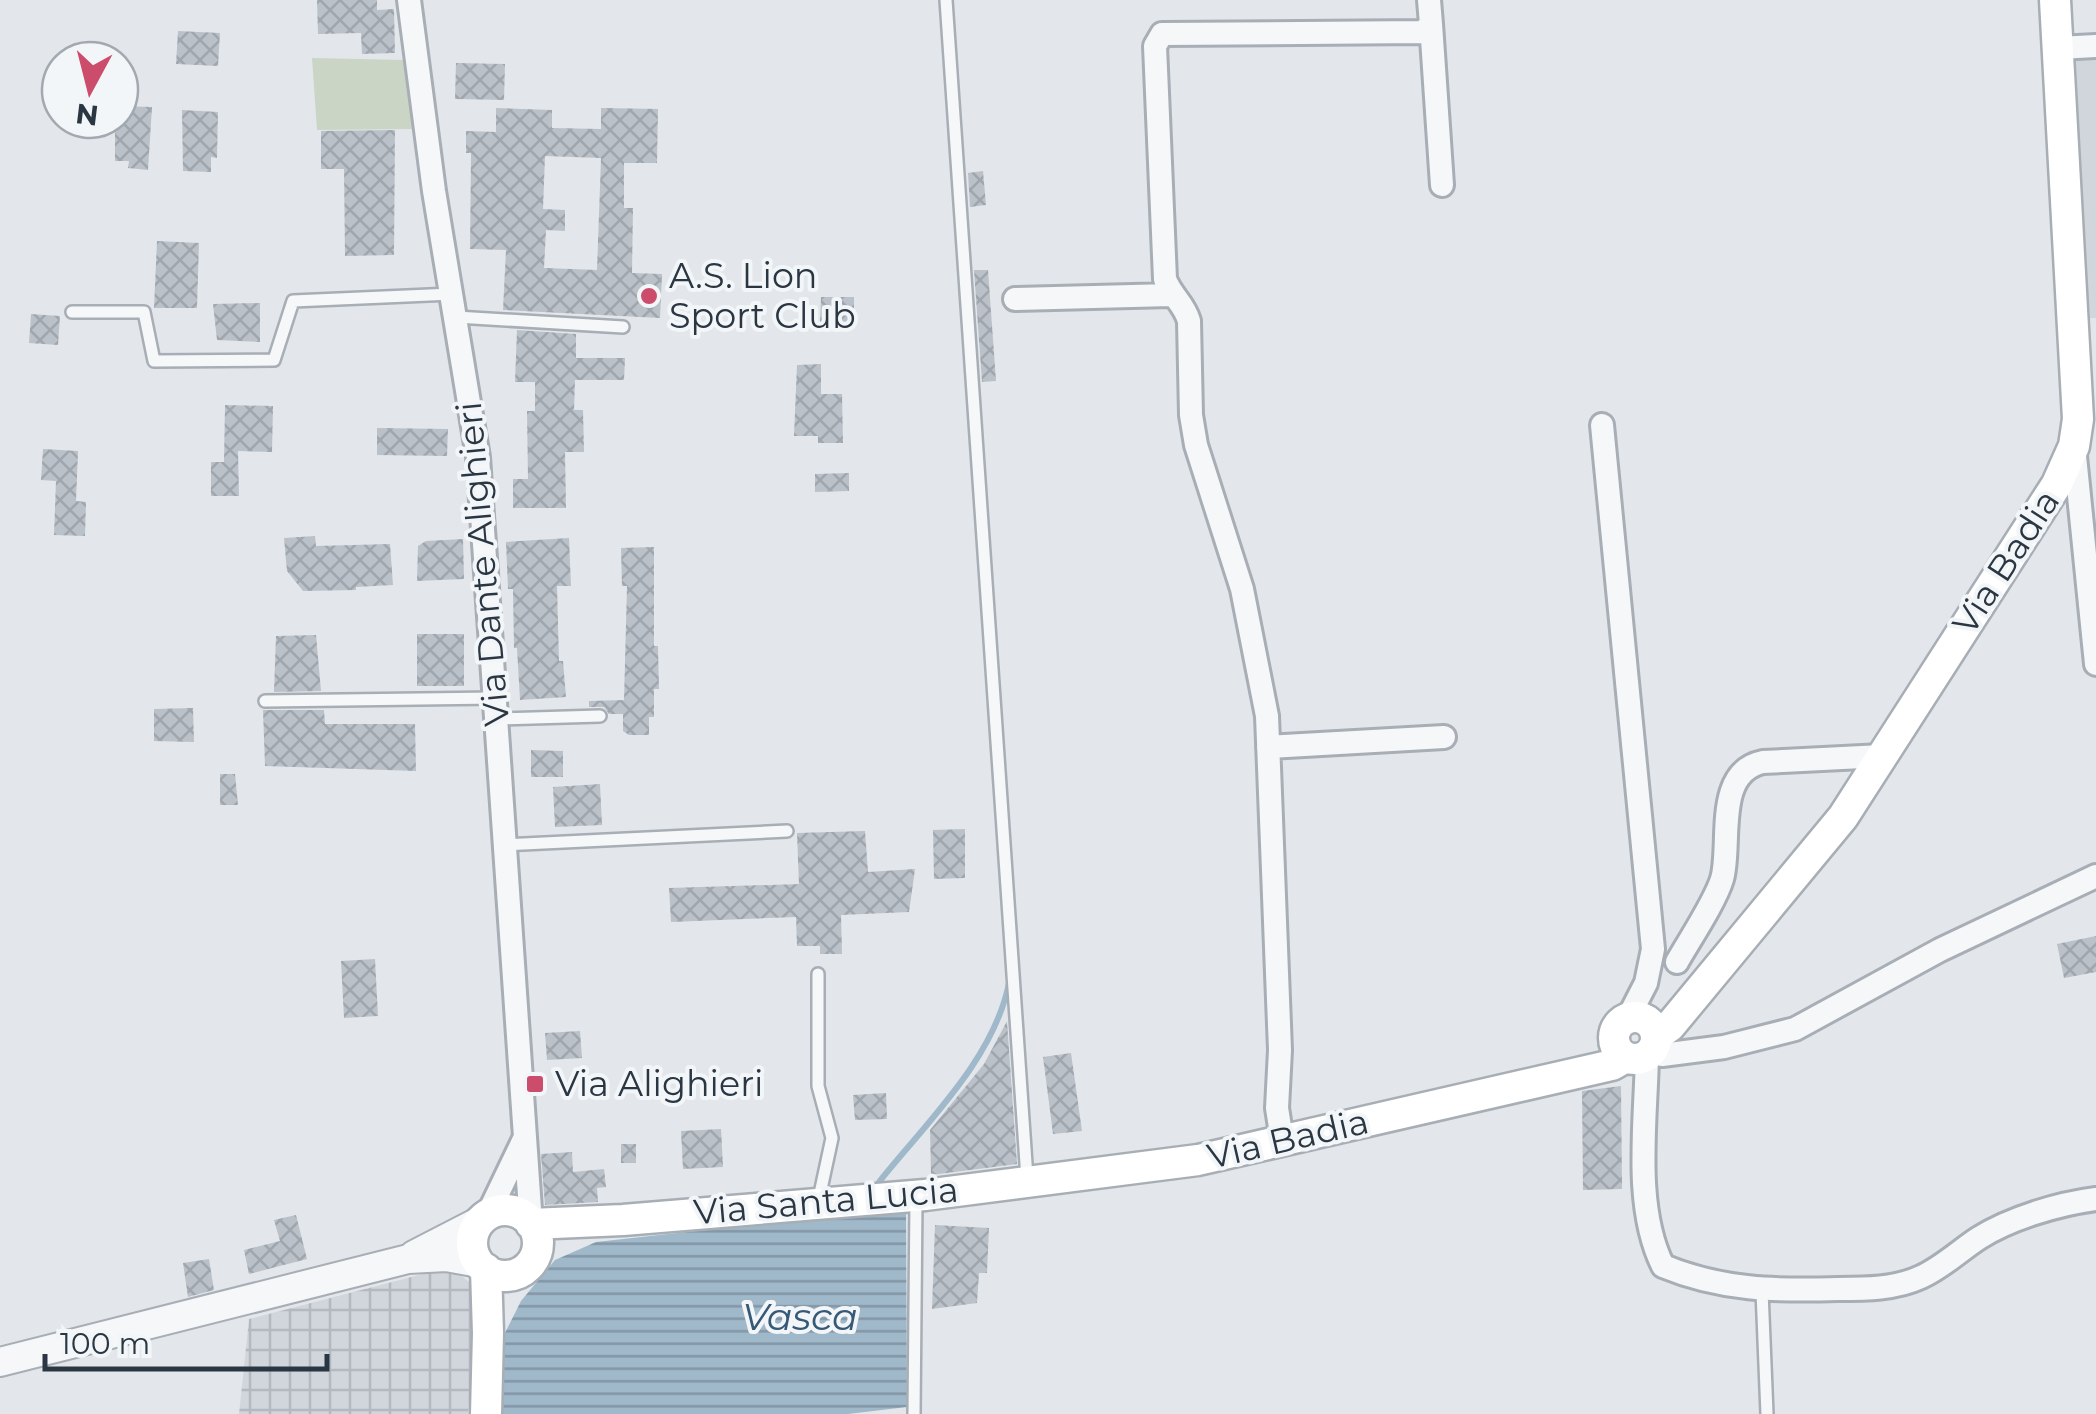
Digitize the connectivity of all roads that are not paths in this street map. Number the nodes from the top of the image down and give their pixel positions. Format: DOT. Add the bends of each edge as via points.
graph roads {
  1 [pos="409,0"];
  2 [pos="946,0"];
  3 [pos="2055,0"];
  4 [pos="1430,12"];
  5 [pos="2096,46"];
  6 [pos="2058,48"];
  7 [pos="1442,185"];
  8 [pos="452,294"];
  9 [pos="1170,295"];
  10 [pos="1015,299"];
  11 [pos="72,312"];
  12 [pos="456,318"];
  13 [pos="623,327"];
  14 [pos="1602,425"];
  15 [pos="2074,446"];
  16 [pos="2090,535"];
  17 [pos="2096,664"];
  18 [pos="265,702"];
  19 [pos="497,709"];
  20 [pos="600,716"];
  21 [pos="1444,737"];
  22 [pos="1268,747"];
  23 [pos="1882,756"];
  24 [pos="787,831"];
  25 [pos="505,844"];
  26 [pos="2096,876"];
  27 [pos="1652,949"];
  28 [pos="1677,962"];
  29 [pos="818,974"];
  30 [pos="1703,985"];
  31 [pos="1639,1039"];
  32 [pos="527,1131"];
  33 [pos="1282,1140"];
  34 [pos="1028,1182"];
  35 [pos="916,1195"];
  36 [pos="2096,1199"];
  37 [pos="818,1203"];
  38 [pos="484,1218"];
  39 [pos="624,1220"];
  40 [pos="532,1224"];
  41 [pos="408,1259"];
  42 [pos="482,1266"];
  43 [pos="526,1266"];
  44 [pos="1762,1291"];
  45 [pos="488,1334"];
  46 [pos="0,1362"];
  47 [pos="486,1414"];
  48 [pos="914,1414"];
  49 [pos="1767,1414"];
  1 -- 8 [label="street, Via Dante Alighieri"];
  2 -- 34 [label="lane"];
  3 -- 6 [label="main road, Via Badia"];
  4 -- 7 [label="street"];
  4 -- 9 [label="street" via="1423,32 1162,34 1155,46"];
  5 -- 6 [label="street"];
  6 -- 15 [label="main road, Via Badia" via="2078,419"];
  8 -- 11 [label="lane" via="293,301 274,360 154,362 144,312"];
  8 -- 12 [label="street, Via Dante Alighieri"];
  9 -- 10 [label="street"];
  9 -- 22 [label="street" via="1185,306 1190,321 1190,415 1242,590"];
  12 -- 13 [label="lane"];
  12 -- 19 [label="street, Via Dante Alighieri" via="478,458"];
  14 -- 27 [label="street"];
  15 -- 16 [label="street"];
  15 -- 23 [label="main road, Via Badia" via="2058,484"];
  16 -- 17 [label="street"];
  18 -- 19 [label="lane"];
  19 -- 20 [label="lane"];
  19 -- 25 [label="street, Via Dante Alighieri"];
  21 -- 22 [label="street"];
  22 -- 33 [label="street"];
  23 -- 28 [label="street" via="1763,762 1744,773 1728,804 1723,878"];
  23 -- 30 [label="main road, Via Badia" via="1843,816"];
  24 -- 25 [label="lane"];
  25 -- 32 [label="street, Via Dante Alighieri"];
  26 -- 31 [label="street" via="1795,1029 1662,1055"];
  27 -- 28 [label="street"];
  27 -- 31 [label="street"];
  28 -- 30 [label="street"];
  29 -- 37 [label="lane" via="818,1086 832,1138"];
  30 -- 31 [label="main road, Via Badia"];
  31 -- 33 [label="main road, Via Badia" via="1545,1080"];
  31 -- 44 [label="street" via="1651,1242 1663,1266"];
  32 -- 38 [label="street, Via Dante Alighieri"];
  32 -- 40 [label="street, Via Dante Alighieri"];
  33 -- 34 [label="main road, Via Badia" via="1198,1160"];
  34 -- 35 [label="main road, Via Santa Lucia"];
  35 -- 37 [label="main road, Via Santa Lucia"];
  35 -- 48 [label="lane"];
  36 -- 44 [label="street" via="1980,1237 1942,1266 1889,1287"];
  37 -- 39 [label="main road, Via Santa Lucia"];
  38 -- 40 [label="main road" via="510,1210"];
  38 -- 41 [label="street"];
  38 -- 42 [label="main road" via="472,1247"];
  39 -- 40 [label="main road, Via Santa Lucia"];
  39 -- 43 [label="main road, Via Santa Lucia"];
  40 -- 43 [label="main road" via="538,1246"];
  41 -- 42 [label="street" via="446,1257"];
  41 -- 46 [label="street"];
  42 -- 43 [label="main road" via="502,1276"];
  42 -- 45 [label="main road"];
  43 -- 45 [label="main road"];
  44 -- 49 [label="lane"];
  45 -- 47 [label="main road"];
}
